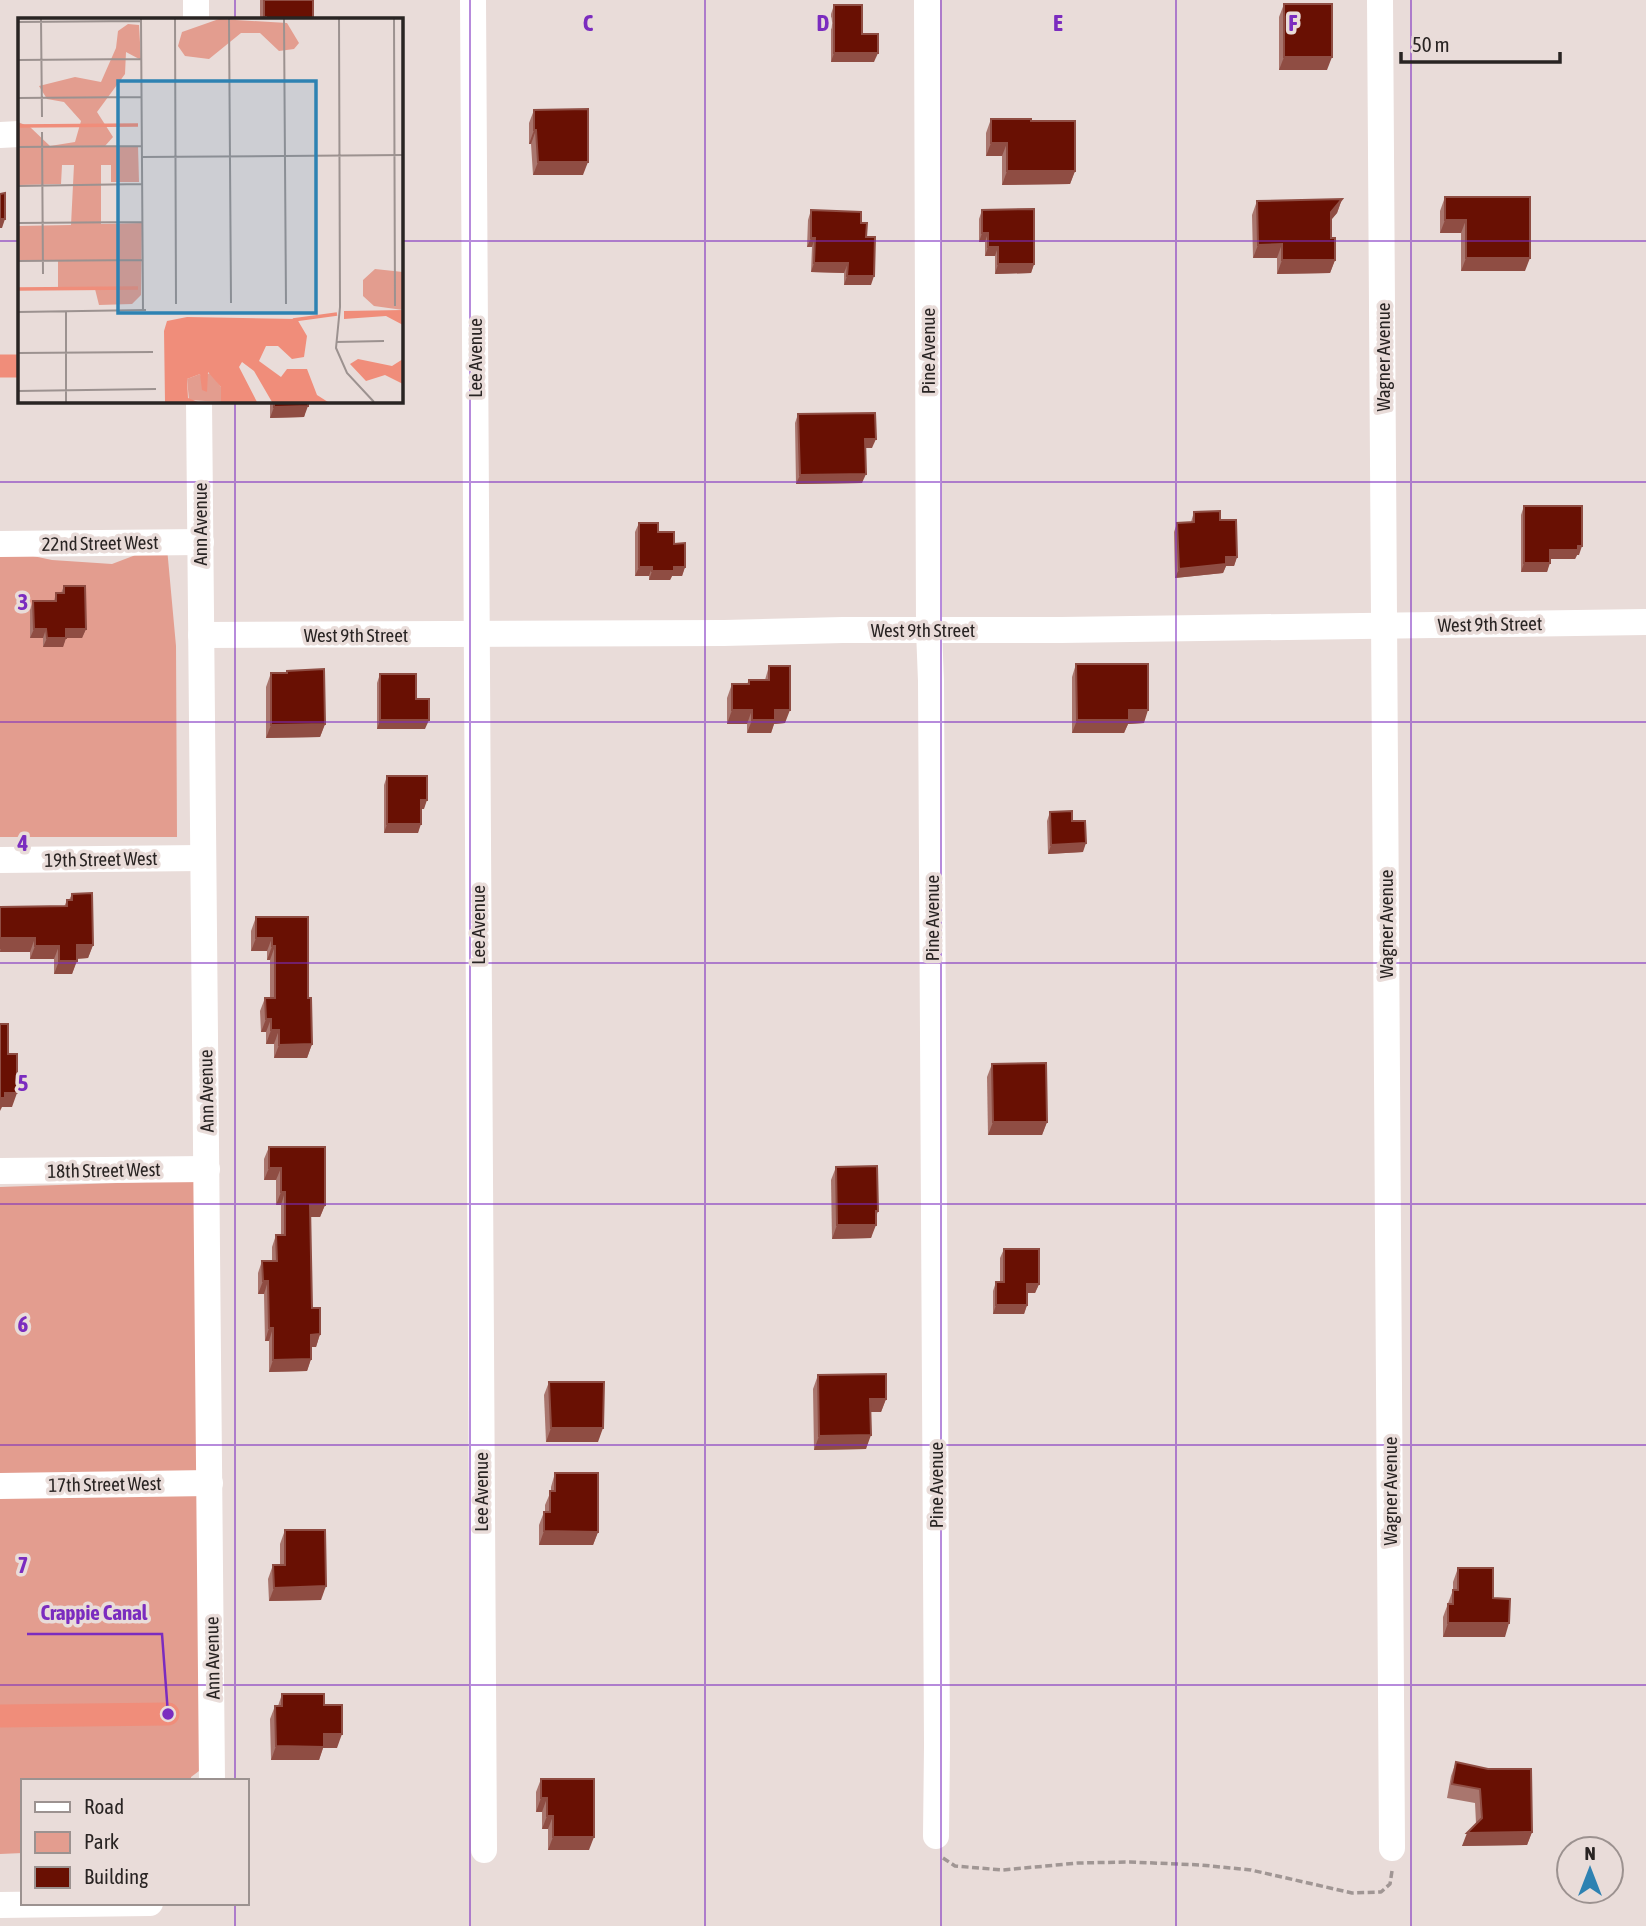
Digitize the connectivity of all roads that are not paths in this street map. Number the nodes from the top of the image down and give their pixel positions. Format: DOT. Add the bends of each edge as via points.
graph roads {
  1 [pos="196,0"];
  2 [pos="473,0"];
  3 [pos="927,0"];
  4 [pos="1380,0"];
  5 [pos="196,18"];
  6 [pos="18,134"];
  7 [pos="0,135"];
  8 [pos="199,402"];
  9 [pos="201,542"];
  10 [pos="0,544"];
  11 [pos="1646,622"];
  12 [pos="1385,626"];
  13 [pos="929,630"];
  14 [pos="476,634"];
  15 [pos="201,635"];
  16 [pos="202,858"];
  17 [pos="0,860"];
  18 [pos="207,1169"];
  19 [pos="0,1171"];
  20 [pos="210,1483"];
  21 [pos="0,1486"];
  22 [pos="212,1779"];
  23 [pos="936,1836"];
  24 [pos="1392,1848"];
  25 [pos="484,1850"];
  26 [pos="0,1905"];
  27 [pos="21,1905"];
  1 -- 5 [label="street"];
  2 -- 14 [label="street, Lee Avenue"];
  3 -- 13 [label="street, Pine Avenue"];
  4 -- 12 [label="street, Wagner Avenue"];
  6 -- 7 [label="street"];
  8 -- 9 [label="street, Ann Avenue"];
  9 -- 10 [label="street, 22nd Street West"];
  9 -- 15 [label="street, Ann Avenue"];
  11 -- 12 [label="street, West 9th Street"];
  12 -- 13 [label="street, West 9th Street"];
  12 -- 24 [label="street, Wagner Avenue"];
  13 -- 14 [label="street, West 9th Street"];
  13 -- 23 [label="street, Pine Avenue"];
  14 -- 15 [label="street, West 9th Street"];
  14 -- 25 [label="street, Lee Avenue"];
  15 -- 16 [label="street, Ann Avenue"];
  16 -- 17 [label="street, 19th Street West"];
  16 -- 18 [label="street, Ann Avenue"];
  18 -- 19 [label="street, 18th Street West"];
  18 -- 20 [label="street, Ann Avenue"];
  20 -- 21 [label="street, 17th Street West"];
  20 -- 22 [label="street, Ann Avenue"];
  26 -- 27 [label="street"];
}
